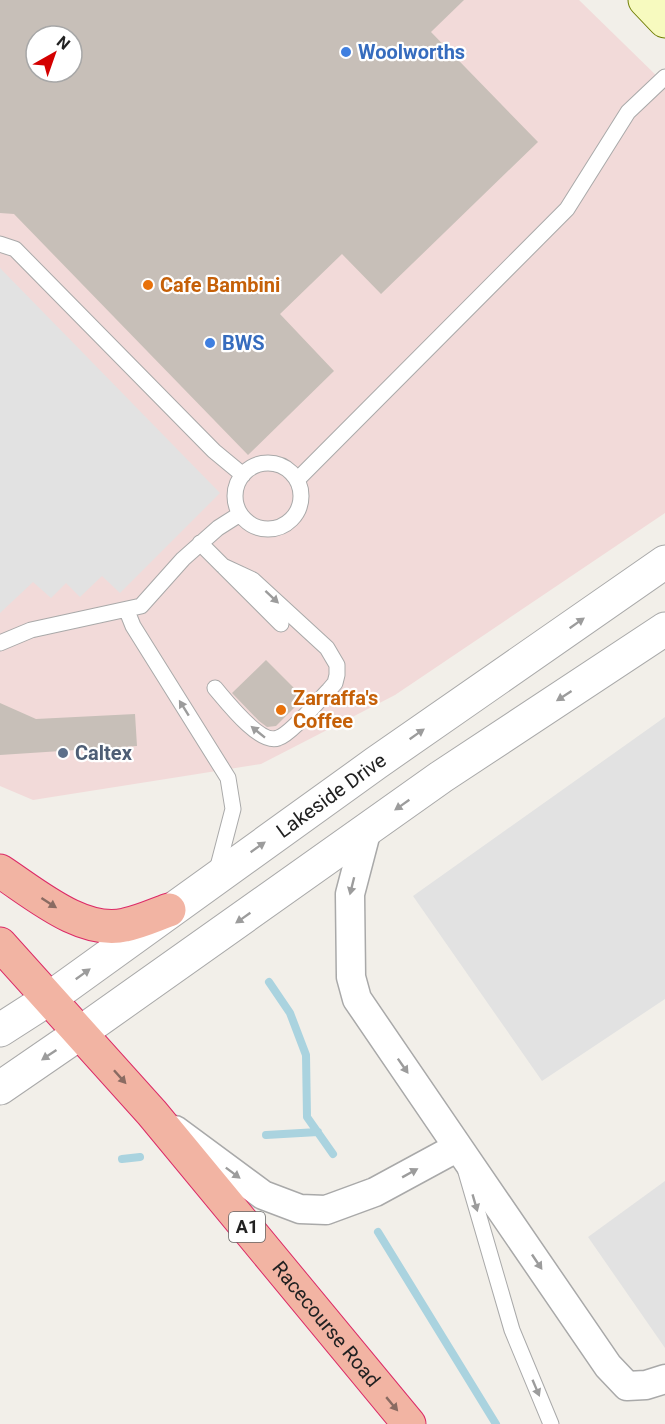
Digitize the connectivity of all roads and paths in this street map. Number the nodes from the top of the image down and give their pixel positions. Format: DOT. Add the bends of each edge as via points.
graph roads {
  1 [pos="645,0"];
  2 [pos="665,21"];
  3 [pos="665,78"];
  4 [pos="0,244"];
  5 [pos="243,474"];
  6 [pos="297,480"];
  7 [pos="240,514"];
  8 [pos="200,543"];
  9 [pos="665,562"];
  10 [pos="223,566"];
  11 [pos="127,611"];
  12 [pos="281,624"];
  13 [pos="665,629"];
  14 [pos="0,643"];
  15 [pos="215,688"];
  16 [pos="367,829"];
  17 [pos="0,871"];
  18 [pos="215,877"];
  19 [pos="169,910"];
  20 [pos="0,944"];
  21 [pos="50,998"];
  22 [pos="0,1030"];
  23 [pos="80,1033"];
  24 [pos="0,1088"];
  25 [pos="152,1113"];
  26 [pos="458,1147"];
  27 [pos="665,1378"];
  28 [pos="409,1424"];
  29 [pos="551,1424"];
  1 -- 2 [label="main road"];
  3 -- 6 [label="lane" via="628,112 561,216"];
  4 -- 5 [label="lane" via="15,249 214,451"];
  5 -- 6 [label="lane" via="251,467 271,463 291,471"];
  5 -- 7 [label="lane" via="235,494"];
  6 -- 7 [label="lane" via="301,501 297,512 281,527 258,528"];
  7 -- 8 [label="lane"];
  8 -- 10 [label="lane"];
  8 -- 11 [label="lane" via="141,606"];
  18 -- 9 [label="street, Lakeside Drive, one-way"];
  10 -- 12 [label="lane"];
  10 -- 15 [label="lane, one-way" via="254,580 327,648 337,665 337,675 329,690 286,734 275,739 257,733"];
  11 -- 14 [label="lane" via="31,630"];
  18 -- 11 [label="lane, one-way" via="233,809 228,778"];
  13 -- 16 [label="street, one-way"];
  16 -- 23 [label="street, one-way"];
  16 -- 26 [label="street, one-way" via="350,894 351,977 357,999"];
  17 -- 19 [label="highway, one-way" via="66,914 96,925 123,926"];
  18 -- 19 [label="street, Lakeside Drive"];
  21 -- 19 [label="street, Lakeside Drive, one-way"];
  20 -- 21 [label="highway, A1"];
  21 -- 22 [label="street, Lakeside Drive"];
  21 -- 23 [label="highway, A1"];
  23 -- 24 [label="street, one-way"];
  23 -- 25 [label="highway, Racecourse Road / A1, one-way"];
  25 -- 26 [label="street, one-way" via="263,1196 300,1209 326,1210 375,1192"];
  25 -- 28 [label="highway, Racecourse Road / A1, one-way"];
  26 -- 27 [label="street, one-way" via="608,1366 627,1386"];
  26 -- 29 [label="lane, one-way" via="512,1330"];
}
